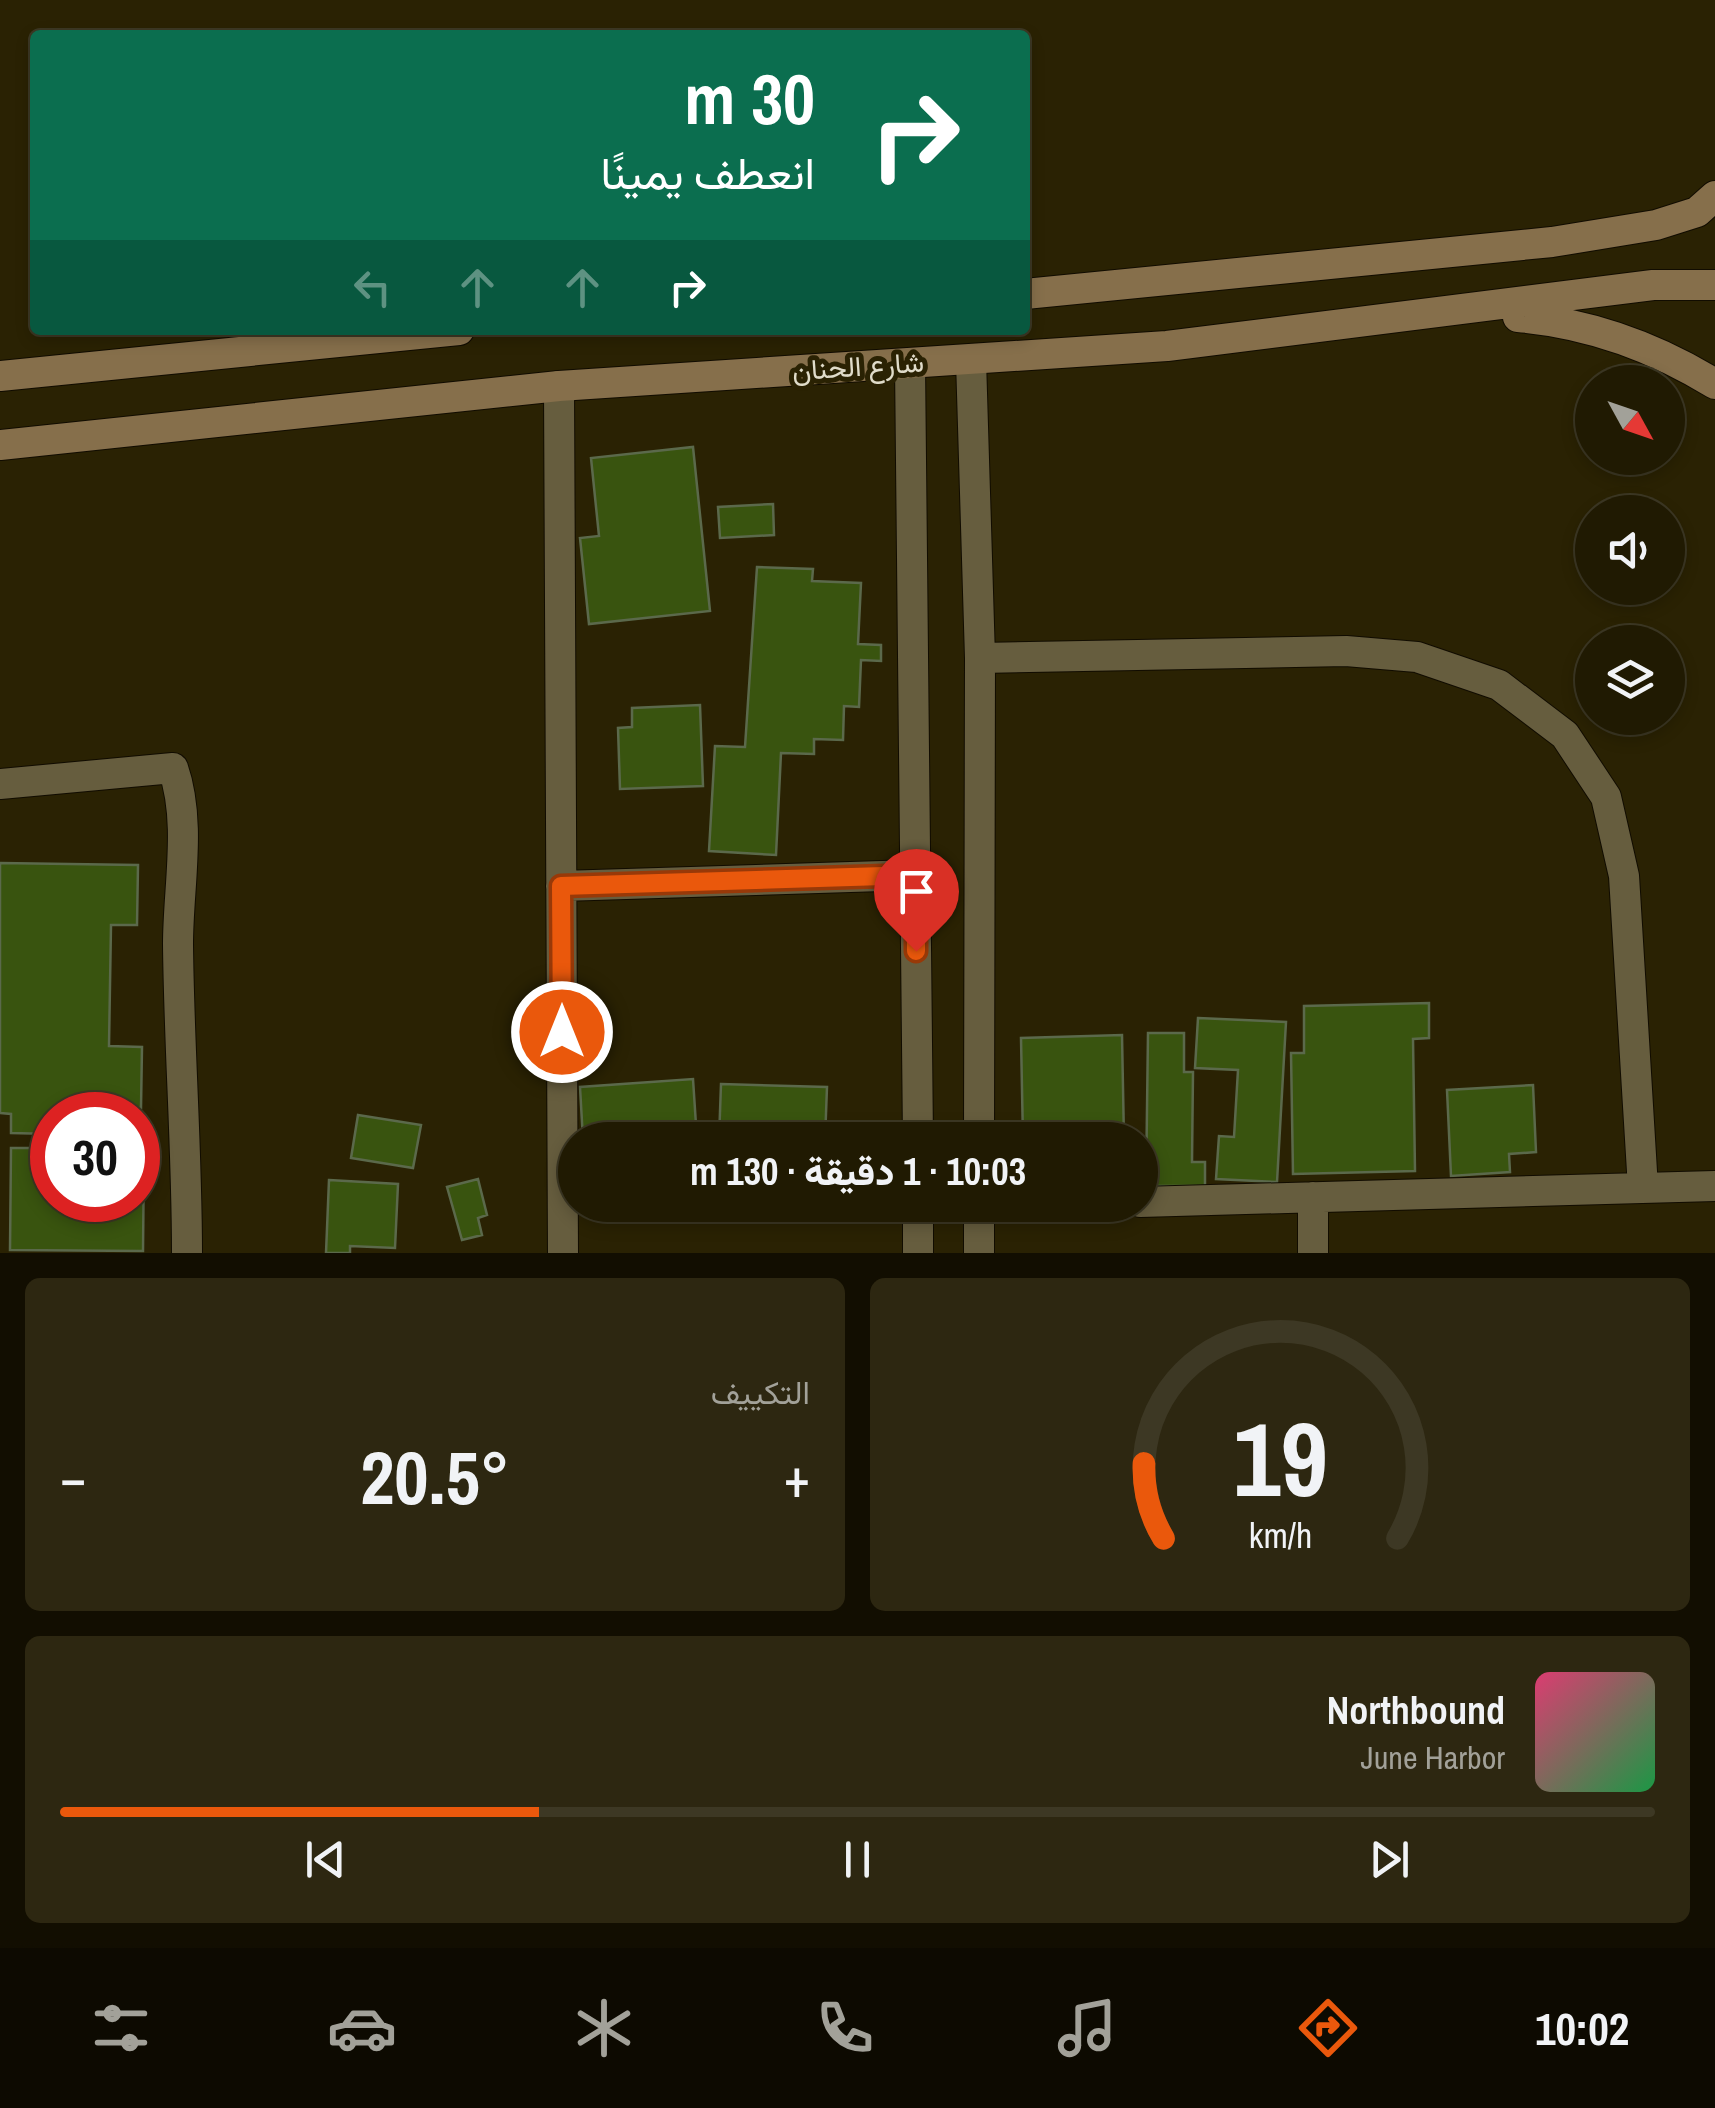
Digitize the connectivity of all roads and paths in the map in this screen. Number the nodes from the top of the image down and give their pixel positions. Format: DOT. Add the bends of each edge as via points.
graph roads {
  1 [pos="1715,196"];
  2 [pos="1715,286"];
  3 [pos="1030,294"];
  4 [pos="1456,312"];
  5 [pos="409,335"];
  6 [pos="971,360"];
  7 [pos="910,363"];
  8 [pos="0,376"];
  9 [pos="1715,384"];
  10 [pos="559,386"];
  11 [pos="0,445"];
  12 [pos="980,658"];
  13 [pos="0,784"];
  14 [pos="916,875"];
  15 [pos="561,886"];
  16 [pos="918,1122"];
  17 [pos="980,1122"];
  18 [pos="1715,1186"];
  19 [pos="1643,1188"];
  20 [pos="1314,1196"];
  21 [pos="1158,1201"];
  22 [pos="918,1222"];
  23 [pos="979,1222"];
  24 [pos="187,1253"];
  25 [pos="562,1253"];
  26 [pos="918,1253"];
  27 [pos="979,1253"];
  28 [pos="1314,1253"];
  1 -- 3 [label="main road" via="1697,212 1656,226 1552,242"];
  2 -- 4 [label="main road, شارع الحنان" via="1653,285"];
  4 -- 6 [label="main road, شارع الحنان" via="1167,346"];
  4 -- 9 [label="main road" via="1570,322 1642,347"];
  5 -- 8 [label="main road"];
  6 -- 7 [label="main road, شارع الحنان"];
  6 -- 12 [label="street"];
  7 -- 10 [label="main road, شارع الحنان"];
  7 -- 14 [label="street"];
  10 -- 11 [label="main road, شارع الحنان"];
  10 -- 15 [label="street"];
  12 -- 17 [label="street"];
  12 -- 19 [label="street" via="1346,651 1417,657 1499,686 1565,734 1606,797 1624,876"];
  13 -- 24 [label="street" via="173,768 182,794 178,945"];
  14 -- 15 [label="street"];
  14 -- 16 [label="street"];
  15 -- 25 [label="street"];
  18 -- 19 [label="street"];
  19 -- 20 [label="street"];
  20 -- 21 [label="street"];
  20 -- 28 [label="street"];
  22 -- 26 [label="street"];
  23 -- 27 [label="street"];
}
